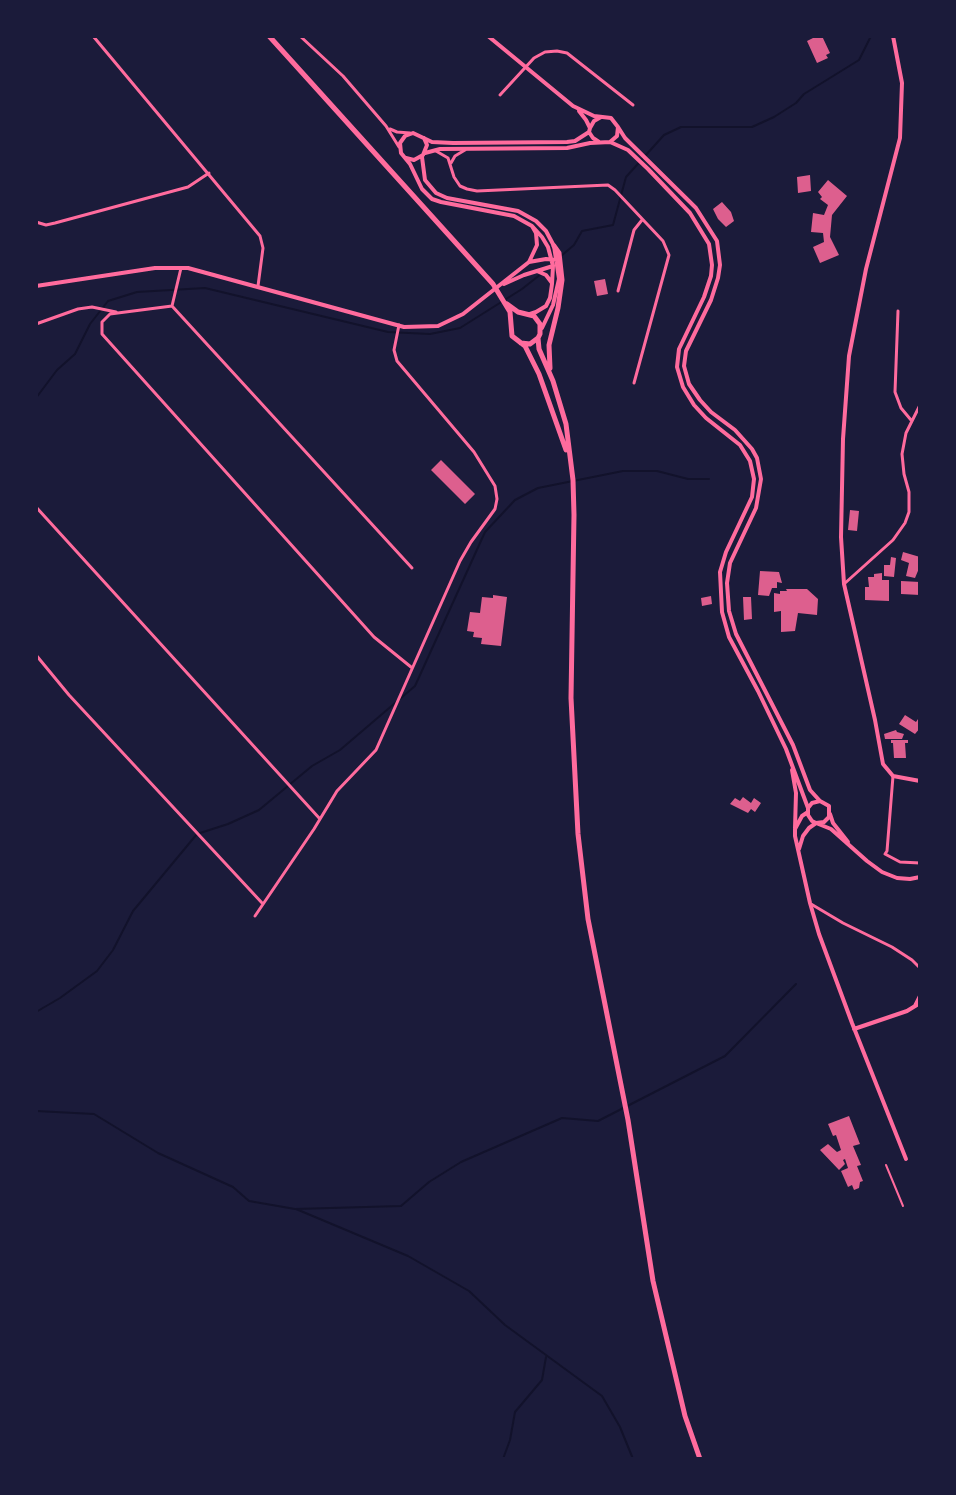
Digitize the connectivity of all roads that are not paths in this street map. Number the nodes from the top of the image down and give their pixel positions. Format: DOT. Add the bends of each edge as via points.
graph roads {
  1 [pos="93,36"];
  2 [pos="269,36"];
  3 [pos="300,36"];
  4 [pos="488,36"];
  5 [pos="893,36"];
  6 [pos="526,66"];
  7 [pos="500,95"];
  8 [pos="633,105"];
  9 [pos="573,106"];
  10 [pos="602,117"];
  11 [pos="386,126"];
  12 [pos="618,128"];
  13 [pos="589,130"];
  14 [pos="413,133"];
  15 [pos="423,137"];
  16 [pos="599,142"];
  17 [pos="610,142"];
  18 [pos="399,147"];
  19 [pos="466,149"];
  20 [pos="434,150"];
  21 [pos="423,155"];
  22 [pos="403,156"];
  23 [pos="451,165"];
  24 [pos="209,173"];
  25 [pos="642,219"];
  26 [pos="36,222"];
  27 [pos="532,226"];
  28 [pos="554,246"];
  29 [pos="551,259"];
  30 [pos="557,260"];
  31 [pos="529,262"];
  32 [pos="553,266"];
  33 [pos="181,268"];
  34 [pos="537,271"];
  35 [pos="552,284"];
  36 [pos="36,286"];
  37 [pos="258,286"];
  38 [pos="500,286"];
  39 [pos="618,291"];
  40 [pos="506,303"];
  41 [pos="172,306"];
  42 [pos="898,311"];
  43 [pos="118,312"];
  44 [pos="527,314"];
  45 [pos="513,322"];
  46 [pos="36,324"];
  47 [pos="399,326"];
  48 [pos="541,329"];
  49 [pos="538,338"];
  50 [pos="520,343"];
  51 [pos="551,376"];
  52 [pos="634,384"];
  53 [pos="920,405"];
  54 [pos="911,420"];
  55 [pos="569,457"];
  56 [pos="36,507"];
  57 [pos="412,568"];
  58 [pos="844,584"];
  59 [pos="36,655"];
  60 [pos="411,667"];
  61 [pos="786,749"];
  62 [pos="893,776"];
  63 [pos="920,781"];
  64 [pos="820,801"];
  65 [pos="808,810"];
  66 [pos="830,814"];
  67 [pos="320,819"];
  68 [pos="816,823"];
  69 [pos="795,829"];
  70 [pos="856,852"];
  71 [pos="798,853"];
  72 [pos="920,863"];
  73 [pos="920,877"];
  74 [pos="810,903"];
  75 [pos="263,904"];
  76 [pos="255,916"];
  77 [pos="920,968"];
  78 [pos="920,996"];
  79 [pos="918,1004"];
  80 [pos="854,1029"];
  81 [pos="906,1159"];
  82 [pos="886,1165"];
  83 [pos="903,1206"];
  84 [pos="700,1459"];
  1 -- 24 [label="street"];
  2 -- 40 [label="highway" via="471,259"];
  3 -- 11 [label="street" via="343,76"];
  4 -- 6 [label="street"];
  5 -- 58 [label="street" via="902,83 900,138 866,268 849,356 843,439"];
  6 -- 7 [label="street"];
  6 -- 8 [label="street" via="539,54 563,51"];
  6 -- 9 [label="street"];
  9 -- 10 [label="street"];
  9 -- 13 [label="street" via="583,115"];
  10 -- 12 [label="street" via="611,118"];
  10 -- 13 [label="street"];
  11 -- 14 [label="street" via="397,132"];
  11 -- 18 [label="street"];
  12 -- 17 [label="street" via="617,136"];
  12 -- 64 [label="street" via="696,208 717,242 718,278 686,351 684,366 689,384 700,400 735,430 757,458 761,479 756,508 730,563 729,610 736,634 793,745 810,790"];
  13 -- 15 [label="street" via="567,142 440,143"];
  13 -- 16 [label="street"];
  14 -- 15 [label="street"];
  14 -- 18 [label="street" via="405,135"];
  15 -- 21 [label="street" via="427,145"];
  16 -- 17 [label="street"];
  16 -- 19 [label="street" via="567,148"];
  17 -- 61 [label="street" via="628,150 648,169 690,213 710,244 711,276 679,349 677,367 694,405 740,445 750,461 753,489 749,505 720,572 722,612 729,637"];
  18 -- 22 [label="street"];
  19 -- 20 [label="street"];
  19 -- 23 [label="street" via="455,156"];
  20 -- 21 [label="street"];
  20 -- 23 [label="street" via="446,155"];
  21 -- 22 [label="street" via="414,160"];
  21 -- 28 [label="street" via="425,180 436,193 524,214 542,226"];
  22 -- 27 [label="street" via="432,199 507,214"];
  23 -- 25 [label="street" via="460,186 477,190 608,185"];
  24 -- 26 [label="street" via="188,187 55,223"];
  24 -- 37 [label="street" via="260,236 263,248"];
  25 -- 39 [label="street" via="634,230"];
  25 -- 52 [label="street" via="669,255"];
  27 -- 29 [label="street" via="546,243"];
  27 -- 31 [label="street" via="537,245"];
  28 -- 30 [label="street"];
  28 -- 51 [label="highway" via="559,253 561,280 549,345"];
  29 -- 30 [label="street"];
  29 -- 31 [label="street"];
  29 -- 32 [label="street"];
  30 -- 32 [label="street"];
  30 -- 48 [label="street" via="556,296"];
  31 -- 38 [label="street"];
  32 -- 34 [label="street"];
  32 -- 35 [label="street"];
  33 -- 36 [label="street" via="155,268"];
  33 -- 37 [label="street"];
  33 -- 41 [label="street"];
  34 -- 35 [label="street"];
  34 -- 38 [label="street"];
  35 -- 44 [label="street" via="546,306"];
  37 -- 47 [label="street"];
  38 -- 47 [label="street" via="463,314 438,326"];
  40 -- 44 [label="highway"];
  40 -- 45 [label="highway"];
  41 -- 43 [label="street"];
  41 -- 57 [label="street"];
  42 -- 54 [label="street" via="895,392"];
  43 -- 46 [label="street" via="92,307 78,309"];
  43 -- 60 [label="street" via="105,318 102,334 374,637"];
  44 -- 45 [label="highway"];
  44 -- 48 [label="highway" via="538,320"];
  45 -- 50 [label="highway" via="513,336"];
  47 -- 60 [label="street" via="394,350 397,361 474,452 495,486 498,499 460,561"];
  48 -- 49 [label="highway"];
  49 -- 50 [label="highway" via="530,344"];
  49 -- 51 [label="highway"];
  50 -- 55 [label="highway" via="539,374"];
  51 -- 55 [label="highway" via="566,424"];
  53 -- 54 [label="street"];
  54 -- 58 [label="street" via="902,454 909,492 905,524"];
  55 -- 84 [label="highway" via="574,515 572,720 578,834 588,919 628,1120 653,1281 685,1416"];
  56 -- 67 [label="street"];
  58 -- 62 [label="street" via="883,764"];
  59 -- 75 [label="street"];
  60 -- 67 [label="street" via="376,750 337,791"];
  61 -- 65 [label="street"];
  61 -- 69 [label="street" via="796,793"];
  62 -- 63 [label="street"];
  62 -- 72 [label="street" via="885,854 900,862"];
  64 -- 65 [label="street" via="812,803"];
  64 -- 66 [label="street" via="827,804"];
  65 -- 68 [label="street" via="810,819"];
  65 -- 69 [label="street"];
  66 -- 68 [label="street"];
  66 -- 70 [label="street"];
  67 -- 75 [label="street"];
  68 -- 70 [label="street" via="831,829"];
  68 -- 71 [label="street" via="803,836"];
  69 -- 71 [label="street"];
  70 -- 73 [label="street" via="890,876"];
  71 -- 74 [label="street"];
  74 -- 77 [label="street" via="892,947"];
  74 -- 80 [label="street"];
  75 -- 76 [label="street"];
  78 -- 79 [label="street"];
  79 -- 80 [label="street"];
  80 -- 81 [label="street"];
  82 -- 83 [label="street"];
}
